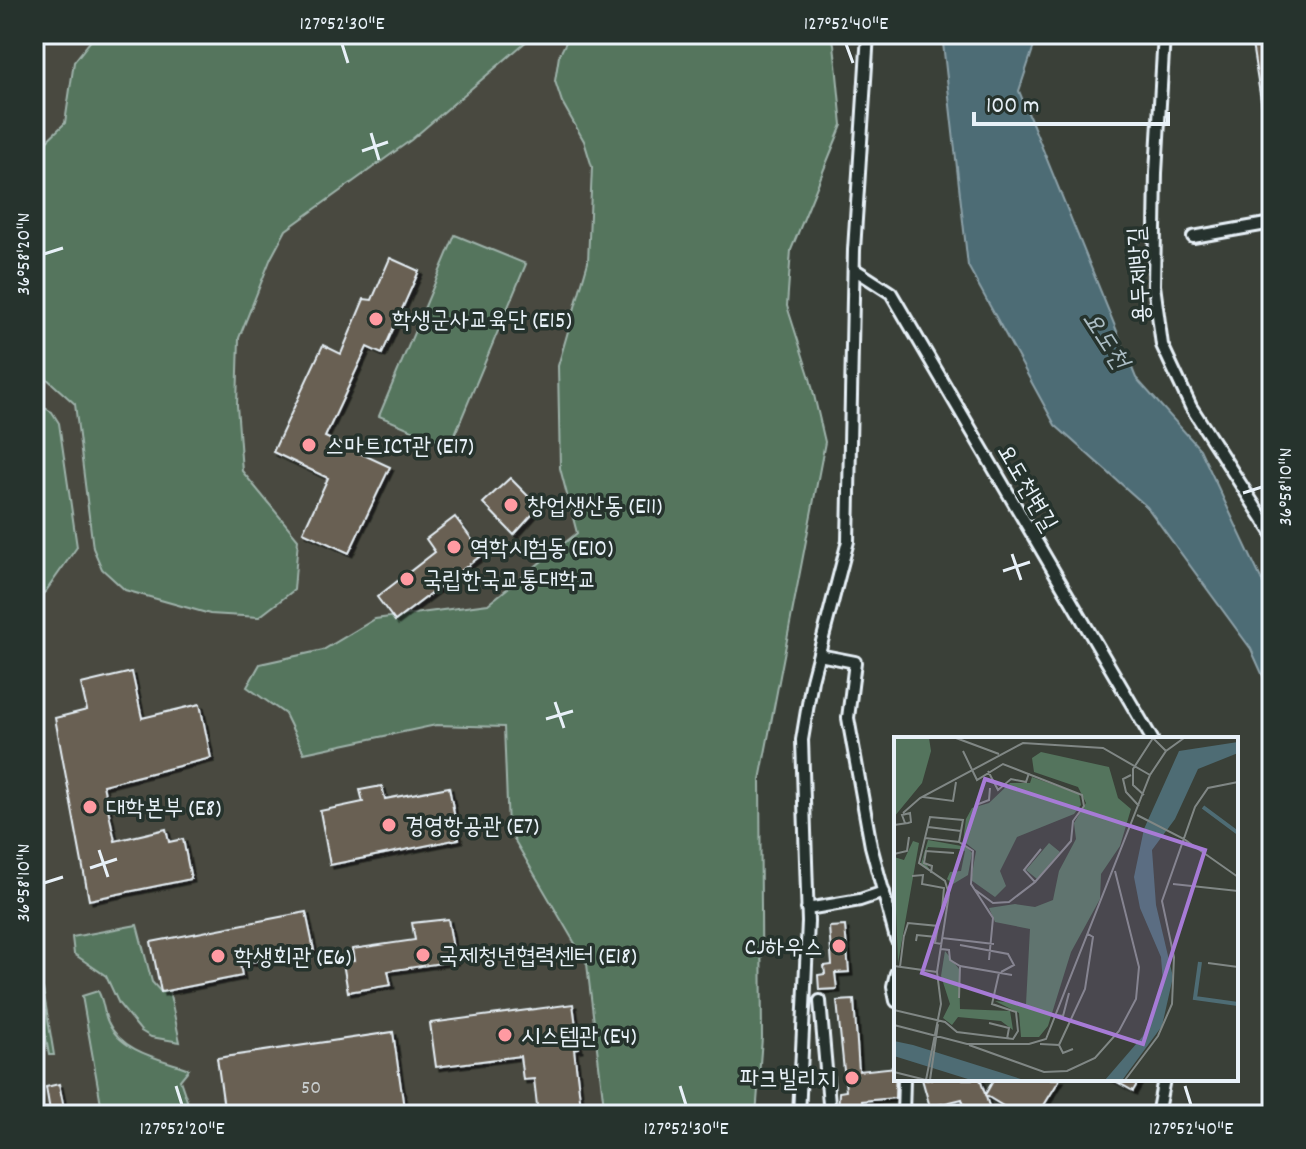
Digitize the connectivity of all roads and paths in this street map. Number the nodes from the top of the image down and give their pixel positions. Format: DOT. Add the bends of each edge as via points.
graph roads {
  1 [pos="868,34"];
  2 [pos="1164,34"];
  3 [pos="1272,223"];
  4 [pos="1193,237"];
  5 [pos="854,269"];
  6 [pos="1272,533"];
  7 [pos="819,655"];
  8 [pos="1151,737"];
  9 [pos="884,892"];
  10 [pos="807,909"];
  11 [pos="894,931"];
  12 [pos="820,1001"];
  13 [pos="904,1081"];
  14 [pos="1164,1081"];
  15 [pos="799,1115"];
  16 [pos="830,1115"];
  17 [pos="903,1115"];
  18 [pos="1157,1115"];
  1 -- 5 [label="street"];
  2 -- 6 [label="street, 용두제방길" via="1154,285 1162,345 1191,407"];
  3 -- 4 [label="street"];
  5 -- 7 [label="street" via="848,541"];
  5 -- 8 [label="street, 요도천변길" via="891,293"];
  7 -- 9 [label="street" via="855,662 848,718"];
  7 -- 10 [label="street" via="802,740"];
  9 -- 10 [label="street"];
  9 -- 11 [label="street"];
  10 -- 15 [label="street"];
  12 -- 16 [label="street"];
  13 -- 17 [label="street"];
  14 -- 18 [label="street"];
}
